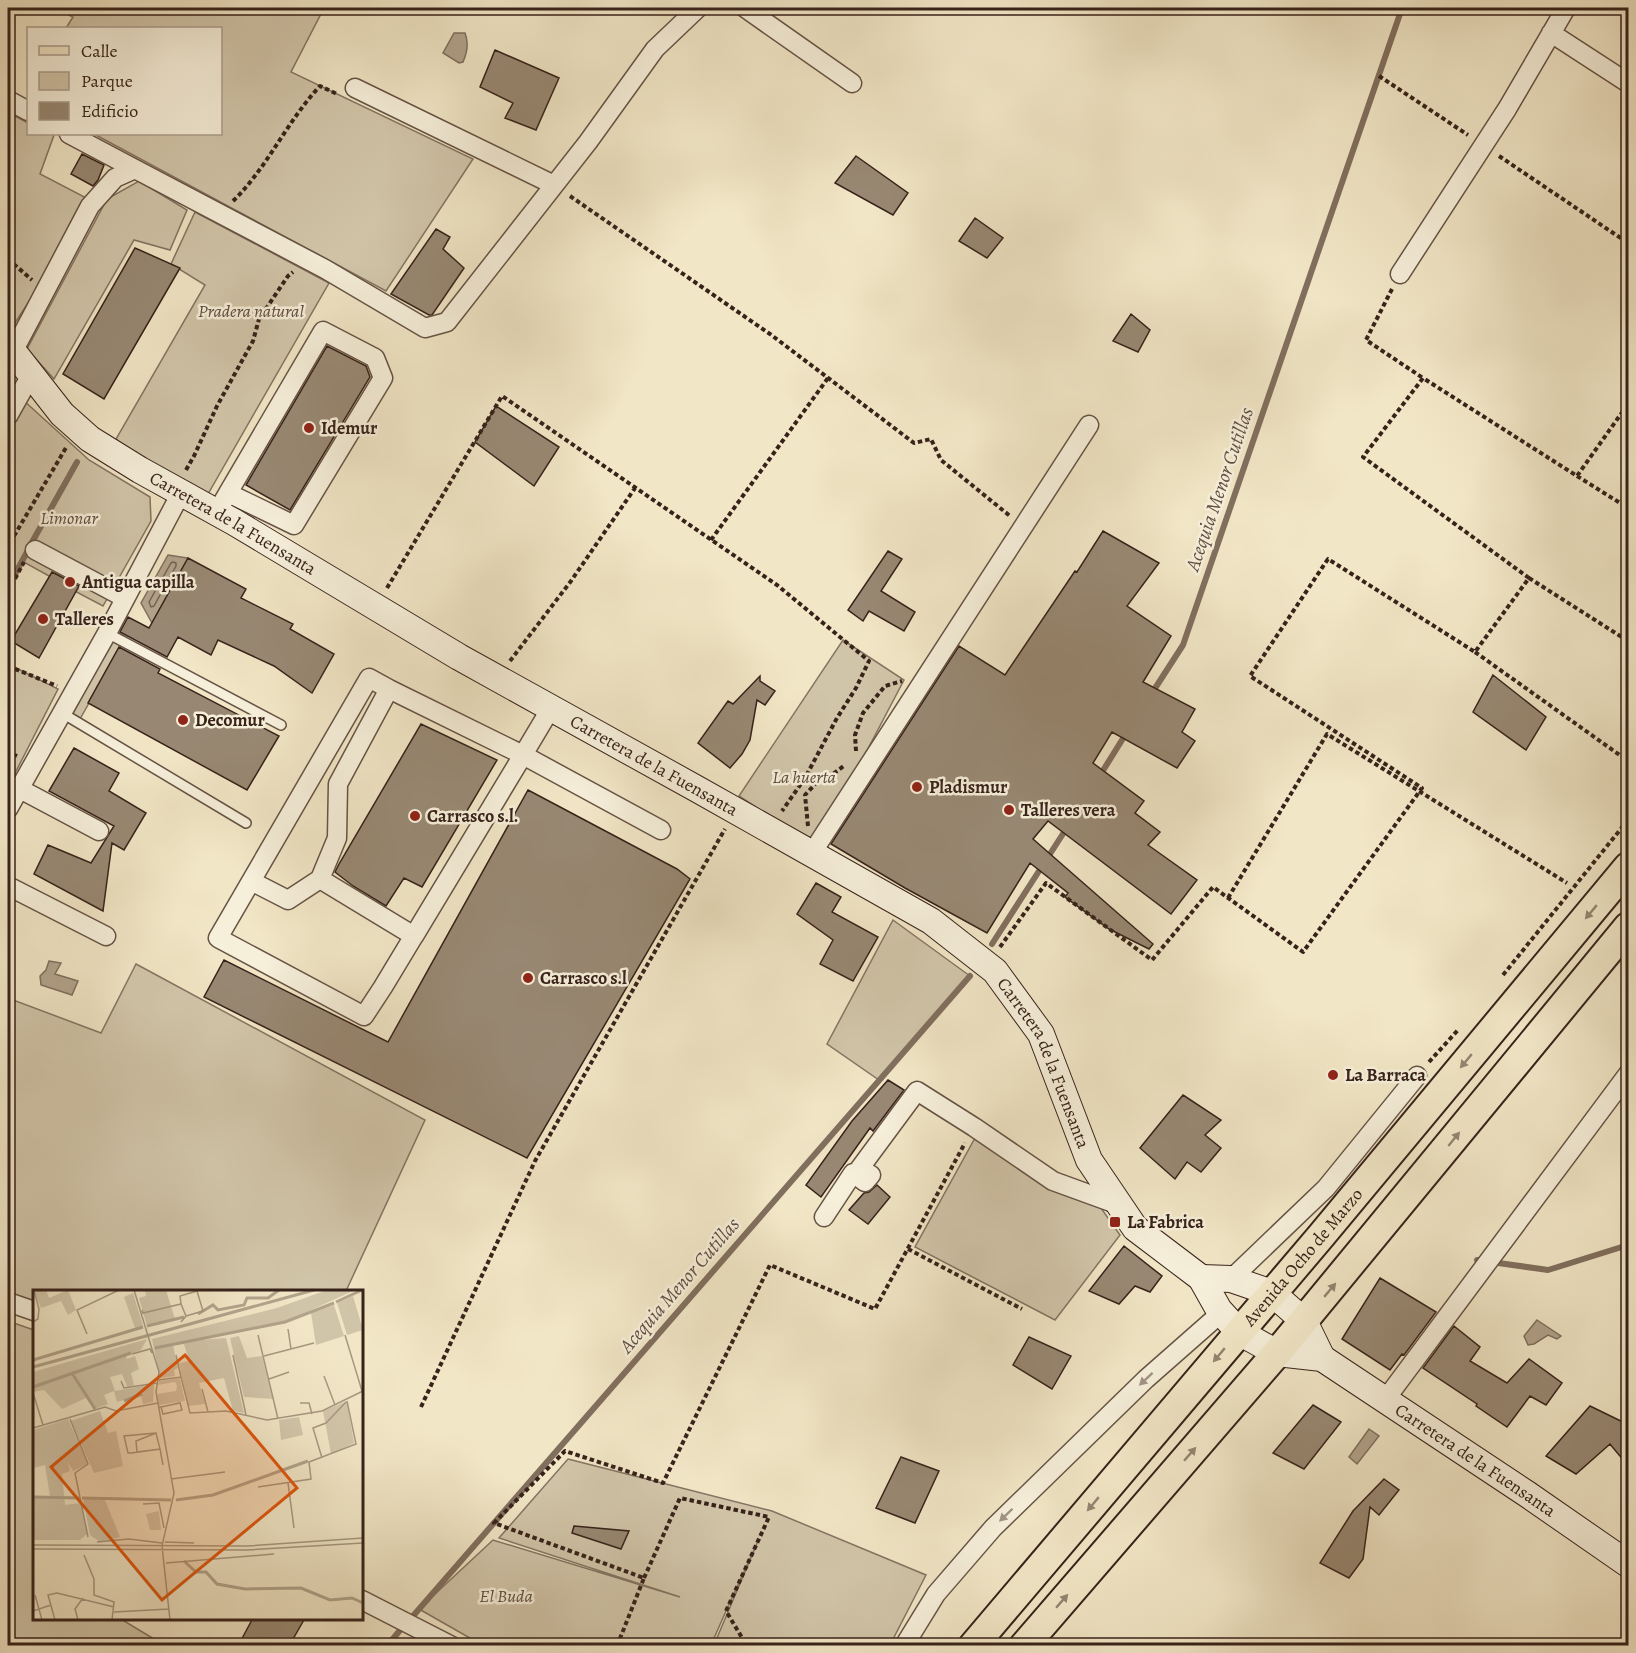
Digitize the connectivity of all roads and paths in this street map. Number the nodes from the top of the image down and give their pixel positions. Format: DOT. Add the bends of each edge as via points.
graph roads {
  1 [pos="698,8"];
  2 [pos="745,8"];
  3 [pos="1566,8"];
  4 [pos="1551,33"];
  5 [pos="1379,76"];
  6 [pos="852,83"];
  7 [pos="1629,83"];
  8 [pos="355,88"];
  9 [pos="8,100"];
  10 [pos="27,110"];
  11 [pos="71,135"];
  12 [pos="1475,140"];
  13 [pos="1494,153"];
  14 [pos="135,169"];
  15 [pos="554,185"];
  16 [pos="220,214"];
  17 [pos="1629,243"];
  18 [pos="8,259"];
  19 [pos="308,260"];
  20 [pos="1400,274"];
  21 [pos="45,292"];
  22 [pos="10,348"];
  23 [pos="31,375"];
  24 [pos="828,378"];
  25 [pos="1423,378"];
  26 [pos="1629,404"];
  27 [pos="8,416"];
  28 [pos="1089,425"];
  29 [pos="77,428"];
  30 [pos="1578,476"];
  31 [pos="636,488"];
  32 [pos="178,491"];
  33 [pos="222,503"];
  34 [pos="1629,508"];
  35 [pos="1022,528"];
  36 [pos="14,536"];
  37 [pos="711,540"];
  38 [pos="31,554"];
  39 [pos="1529,578"];
  40 [pos="8,592"];
  41 [pos="125,598"];
  42 [pos="376,607"];
  43 [pos="107,633"];
  44 [pos="1629,641"];
  45 [pos="1475,652"];
  46 [pos="8,666"];
  47 [pos="497,678"];
  48 [pos="904,680"];
  49 [pos="389,688"];
  50 [pos="72,693"];
  51 [pos="551,708"];
  52 [pos="62,713"];
  53 [pos="281,725"];
  54 [pos="523,754"];
  55 [pos="856,756"];
  56 [pos="1629,761"];
  57 [pos="848,762"];
  58 [pos="20,789"];
  59 [pos="8,809"];
  60 [pos="736,810"];
  61 [pos="1629,820"];
  62 [pos="246,823"];
  63 [pos="661,830"];
  64 [pos="99,831"];
  65 [pos="772,831"];
  66 [pos="812,853"];
  67 [pos="1629,867"];
  68 [pos="450,876"];
  69 [pos="320,879"];
  70 [pos="251,881"];
  71 [pos="1567,883"];
  72 [pos="8,886"];
  73 [pos="1228,897"];
  74 [pos="1629,927"];
  75 [pos="106,936"];
  76 [pos="987,964"];
  77 [pos="1497,983"];
  78 [pos="1461,1027"];
  79 [pos="1629,1074"];
  80 [pos="1417,1076"];
  81 [pos="974,1127"];
  82 [pos="1119,1205"];
  83 [pos="824,1217"];
  84 [pos="908,1249"];
  85 [pos="1201,1278"];
  86 [pos="1231,1279"];
  87 [pos="1272,1293"];
  88 [pos="8,1302"];
  89 [pos="1023,1309"];
  90 [pos="33,1311"];
  91 [pos="1304,1321"];
  92 [pos="1230,1322"];
  93 [pos="1277,1353"];
  94 [pos="1322,1358"];
  95 [pos="1385,1400"];
  96 [pos="421,1407"];
  97 [pos="1629,1564"];
  98 [pos="644,1578"];
  99 [pos="363,1601"];
  100 [pos="452,1646"];
  101 [pos="617,1646"];
  102 [pos="743,1646"];
  103 [pos="904,1646"];
  104 [pos="973,1646"];
  105 [pos="1024,1646"];
  1 -- 15 [label="street" via="655,49"];
  2 -- 6 [label="street"];
  3 -- 4 [label="street"];
  4 -- 7 [label="street"];
  4 -- 20 [label="street" via="1507,110"];
  5 -- 12 [label="path"];
  8 -- 15 [label="street"];
  8 -- 16 [label="path" via="354,102 320,86 304,103 247,187"];
  9 -- 10 [label="street"];
  11 -- 14 [label="street"];
  13 -- 17 [label="path"];
  14 -- 16 [label="street"];
  14 -- 21 [label="street" via="115,178 90,206"];
  15 -- 19 [label="street" via="447,322 425,328"];
  15 -- 24 [label="path"];
  16 -- 19 [label="street"];
  18 -- 21 [label="path"];
  19 -- 32 [label="path" via="288,276 259,319 253,340"];
  20 -- 25 [label="path" via="1366,340"];
  21 -- 22 [label="street"];
  22 -- 23 [label="main road, Carretera de la Fuensanta"];
  23 -- 27 [label="street"];
  23 -- 29 [label="main road, Carretera de la Fuensanta"];
  24 -- 35 [label="path" via="914,443 931,439 941,460"];
  24 -- 37 [label="path"];
  25 -- 30 [label="path"];
  25 -- 39 [label="path" via="1363,457"];
  26 -- 30 [label="path"];
  28 -- 35 [label="street"];
  29 -- 32 [label="main road, Carretera de la Fuensanta"];
  29 -- 36 [label="path"];
  30 -- 34 [label="path"];
  31 -- 37 [label="path"];
  31 -- 42 [label="path" via="502,396"];
  31 -- 47 [label="path"];
  32 -- 33 [label="main road, Carretera de la Fuensanta"];
  32 -- 41 [label="street"];
  33 -- 33 [label="street" via="323,331 375,358 383,378 294,525"];
  33 -- 42 [label="main road, Carretera de la Fuensanta"];
  35 -- 66 [label="street"];
  37 -- 65 [label="path" via="777,585 868,661"];
  38 -- 40 [label="path"];
  38 -- 41 [label="street"];
  39 -- 44 [label="path"];
  39 -- 45 [label="path"];
  41 -- 43 [label="street"];
  42 -- 47 [label="main road, Carretera de la Fuensanta"];
  43 -- 50 [label="street"];
  43 -- 53 [label="lane"];
  45 -- 56 [label="path"];
  45 -- 73 [label="path" via="1328,559 1250,676 1422,788 1303,952"];
  46 -- 50 [label="path"];
  47 -- 51 [label="main road, Carretera de la Fuensanta"];
  48 -- 55 [label="path" via="885,686 863,713 855,735"];
  49 -- 54 [label="street"];
  49 -- 69 [label="street" via="339,784 337,838"];
  49 -- 70 [label="street" via="369,678"];
  50 -- 52 [label="street"];
  51 -- 54 [label="street"];
  51 -- 60 [label="main road, Carretera de la Fuensanta"];
  52 -- 58 [label="street"];
  52 -- 62 [label="lane"];
  54 -- 63 [label="street"];
  54 -- 68 [label="street"];
  57 -- 66 [label="path" via="804,795"];
  58 -- 59 [label="street"];
  58 -- 64 [label="street"];
  60 -- 65 [label="main road, Carretera de la Fuensanta"];
  60 -- 96 [label="path" via="536,1161"];
  61 -- 77 [label="path"];
  65 -- 66 [label="main road, Carretera de la Fuensanta"];
  66 -- 76 [label="main road, Carretera de la Fuensanta" via="931,921"];
  67 -- 87 [label="main road, Avenida Ocho de Marzo, one-way"];
  68 -- 69 [label="street" via="414,936"];
  68 -- 70 [label="street" via="364,1016 218,938"];
  69 -- 70 [label="street" via="288,900"];
  71 -- 73 [label="path" via="1327,734"];
  72 -- 75 [label="street"];
  73 -- 76 [label="path" via="1214,887 1152,960 1046,883"];
  91 -- 74 [label="main road, one-way"];
  76 -- 82 [label="main road, Carretera de la Fuensanta" via="1041,1034 1089,1160"];
  78 -- 80 [label="path"];
  79 -- 95 [label="street"];
  80 -- 86 [label="street" via="1326,1188"];
  81 -- 82 [label="street" via="1053,1181"];
  81 -- 83 [label="street" via="916,1091 860,1168 871,1175 865,1182 853,1173"];
  81 -- 84 [label="path"];
  82 -- 85 [label="main road, Carretera de la Fuensanta" via="1135,1228"];
  84 -- 89 [label="path"];
  84 -- 98 [label="path" via="875,1310 770,1265 663,1483 565,1451 494,1523"];
  85 -- 86 [label="main road"];
  85 -- 92 [label="main road"];
  86 -- 87 [label="main road"];
  87 -- 91 [label="main road"];
  87 -- 92 [label="main road, Avenida Ocho de Marzo"];
  88 -- 90 [label="street"];
  91 -- 93 [label="main road"];
  91 -- 94 [label="main road"];
  92 -- 93 [label="main road"];
  92 -- 103 [label="street, one-way" via="1146,1378 993,1528 936,1594"];
  92 -- 104 [label="main road, Avenida Ocho de Marzo, one-way"];
  93 -- 94 [label="main road"];
  105 -- 93 [label="main road, one-way"];
  94 -- 95 [label="main road, Carretera de la Fuensanta"];
  95 -- 97 [label="main road, Carretera de la Fuensanta"];
  98 -- 101 [label="path"];
  98 -- 102 [label="path" via="680,1498 769,1517 726,1611 744,1641"];
  99 -- 100 [label="street"];
}
